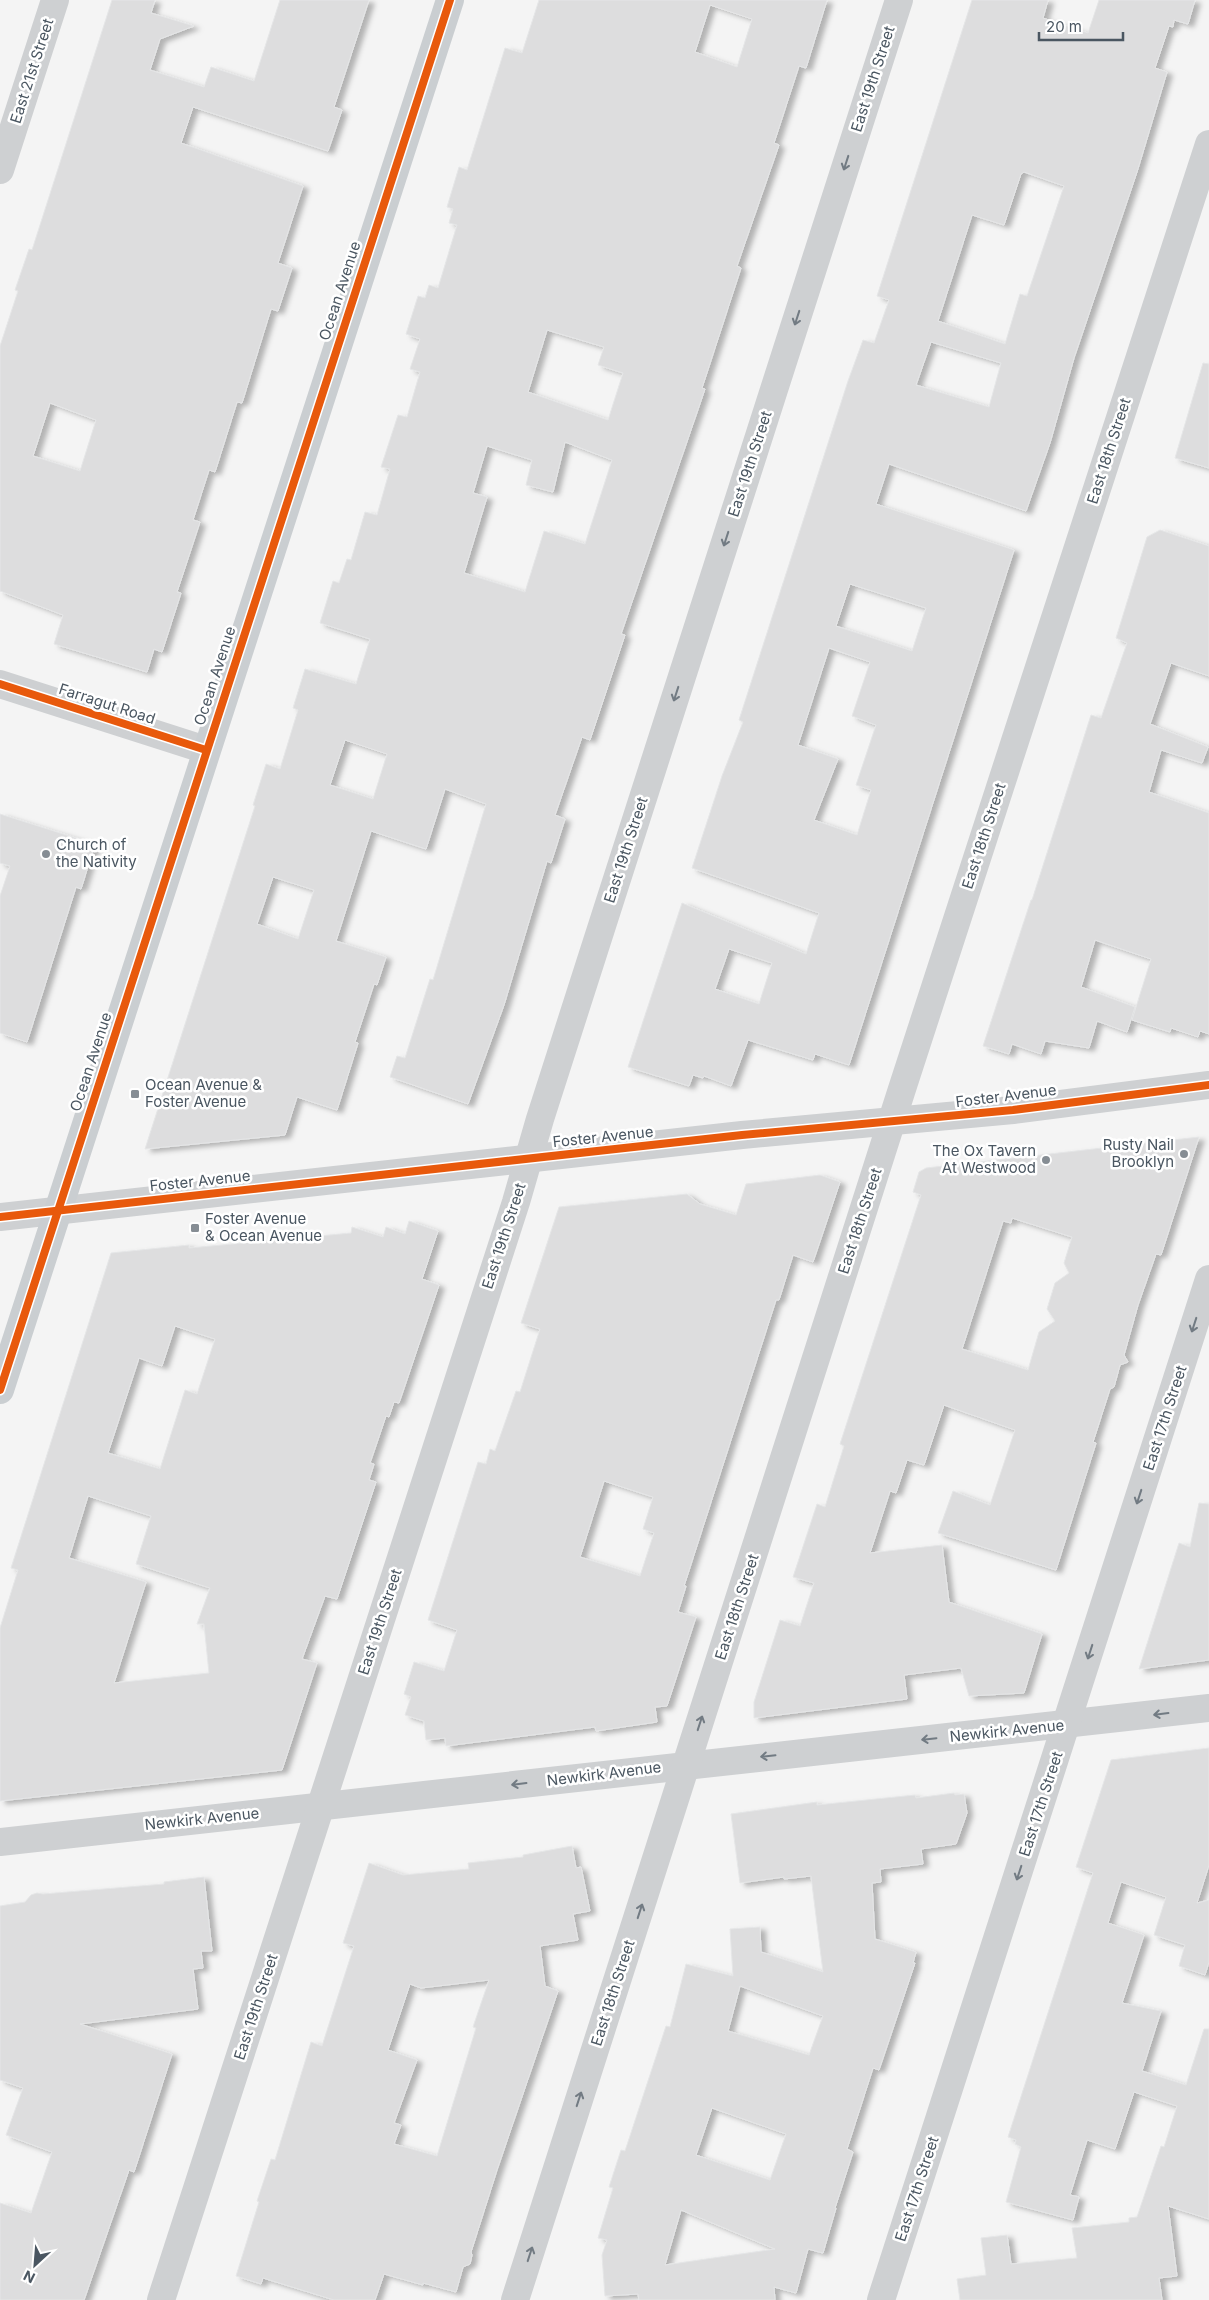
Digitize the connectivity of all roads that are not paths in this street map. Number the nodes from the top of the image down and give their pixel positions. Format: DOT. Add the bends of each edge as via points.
graph roads {
  1 [pos="54,0"];
  2 [pos="450,0"];
  3 [pos="899,0"];
  4 [pos="1209,144"];
  5 [pos="0,170"];
  6 [pos="0,684"];
  7 [pos="206,750"];
  8 [pos="1209,1085"];
  9 [pos="892,1123"];
  10 [pos="528,1159"];
  11 [pos="58,1210"];
  12 [pos="0,1217"];
  13 [pos="1209,1279"];
  14 [pos="0,1390"];
  15 [pos="1209,1708"];
  16 [pos="1067,1724"];
  17 [pos="686,1765"];
  18 [pos="321,1806"];
  19 [pos="0,1842"];
  20 [pos="161,2300"];
  21 [pos="515,2300"];
  22 [pos="881,2300"];
  1 -- 5 [label="street, East 21st Street"];
  2 -- 7 [label="main road, Ocean Avenue"];
  3 -- 10 [label="street, East 19th Street, one-way"];
  4 -- 9 [label="street, East 18th Street"];
  6 -- 7 [label="street, Farragut Road"];
  7 -- 11 [label="main road, Ocean Avenue"];
  8 -- 9 [label="street, Foster Avenue"];
  9 -- 10 [label="street, Foster Avenue" via="742,1135"];
  17 -- 9 [label="street, East 18th Street, one-way"];
  10 -- 11 [label="street, Foster Avenue"];
  10 -- 18 [label="street, East 19th Street"];
  11 -- 12 [label="street, Foster Avenue"];
  11 -- 14 [label="main road, Ocean Avenue"];
  13 -- 16 [label="street, East 17th Street, one-way"];
  15 -- 16 [label="street, Newkirk Avenue, one-way"];
  16 -- 17 [label="street, Newkirk Avenue, one-way"];
  16 -- 22 [label="street, East 17th Street, one-way"];
  17 -- 18 [label="street, Newkirk Avenue, one-way"];
  21 -- 17 [label="street, East 18th Street, one-way"];
  18 -- 19 [label="street, Newkirk Avenue"];
  18 -- 20 [label="street, East 19th Street"];
}
